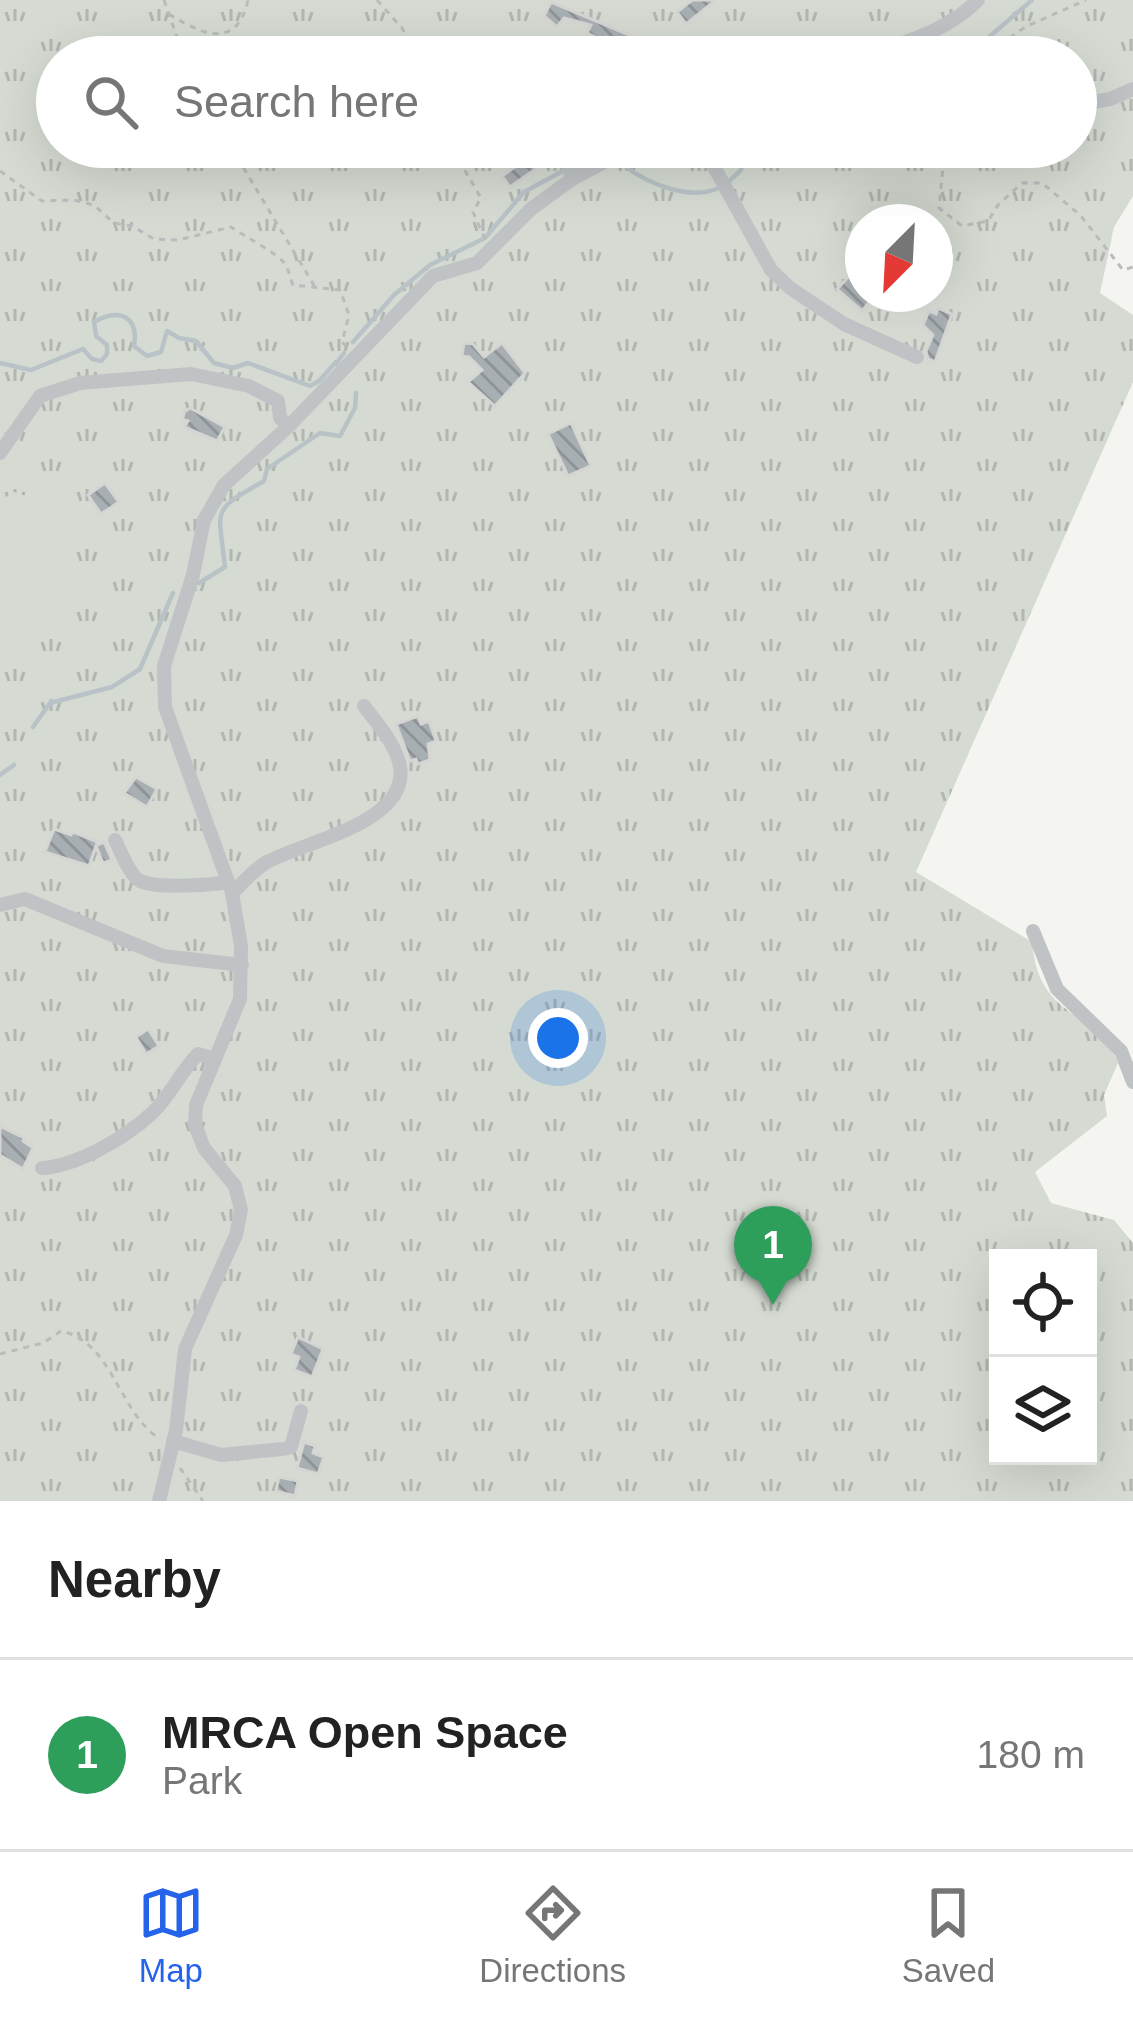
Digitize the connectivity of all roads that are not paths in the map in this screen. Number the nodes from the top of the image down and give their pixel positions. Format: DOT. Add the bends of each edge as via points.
graph roads {
  1 [pos="978,0"];
  2 [pos="924,36"];
  3 [pos="1133,89"];
  4 [pos="1097,101"];
  5 [pos="568,168"];
  6 [pos="585,168"];
  7 [pos="715,168"];
  8 [pos="570,173"];
  9 [pos="917,357"];
  10 [pos="278,400"];
  11 [pos="307,407"];
  12 [pos="289,426"];
  13 [pos="0,453"];
  14 [pos="364,706"];
  15 [pos="115,840"];
  16 [pos="230,887"];
  17 [pos="0,905"];
  18 [pos="1033,931"];
  19 [pos="242,965"];
  20 [pos="215,1059"];
  21 [pos="1133,1082"];
  22 [pos="42,1168"];
  23 [pos="301,1411"];
  24 [pos="172,1448"];
  25 [pos="159,1501"];
  1 -- 2 [label="street"];
  3 -- 4 [label="street"];
  5 -- 8 [label="street"];
  6 -- 8 [label="street"];
  7 -- 9 [label="street" via="771,270 790,288"];
  8 -- 11 [label="street" via="477,263 433,276"];
  10 -- 11 [label="street"];
  10 -- 12 [label="street"];
  10 -- 13 [label="street" via="191,374 80,382 40,396"];
  11 -- 12 [label="street"];
  12 -- 16 [label="street" via="224,485 204,520 164,666 166,707"];
  14 -- 16 [label="street" via="400,765 397,791 374,818 263,864"];
  15 -- 16 [label="street" via="142,881"];
  16 -- 19 [label="street"];
  17 -- 19 [label="street" via="25,898 163,956"];
  18 -- 21 [label="street" via="1057,989 1121,1051"];
  19 -- 20 [label="street" via="239,999"];
  20 -- 22 [label="street" via="198,1054 140,1122 60,1167"];
  20 -- 24 [label="street" via="195,1125 235,1186 241,1210 189,1335"];
  23 -- 24 [label="street" via="291,1447 236,1456"];
  24 -- 25 [label="street"];
}
